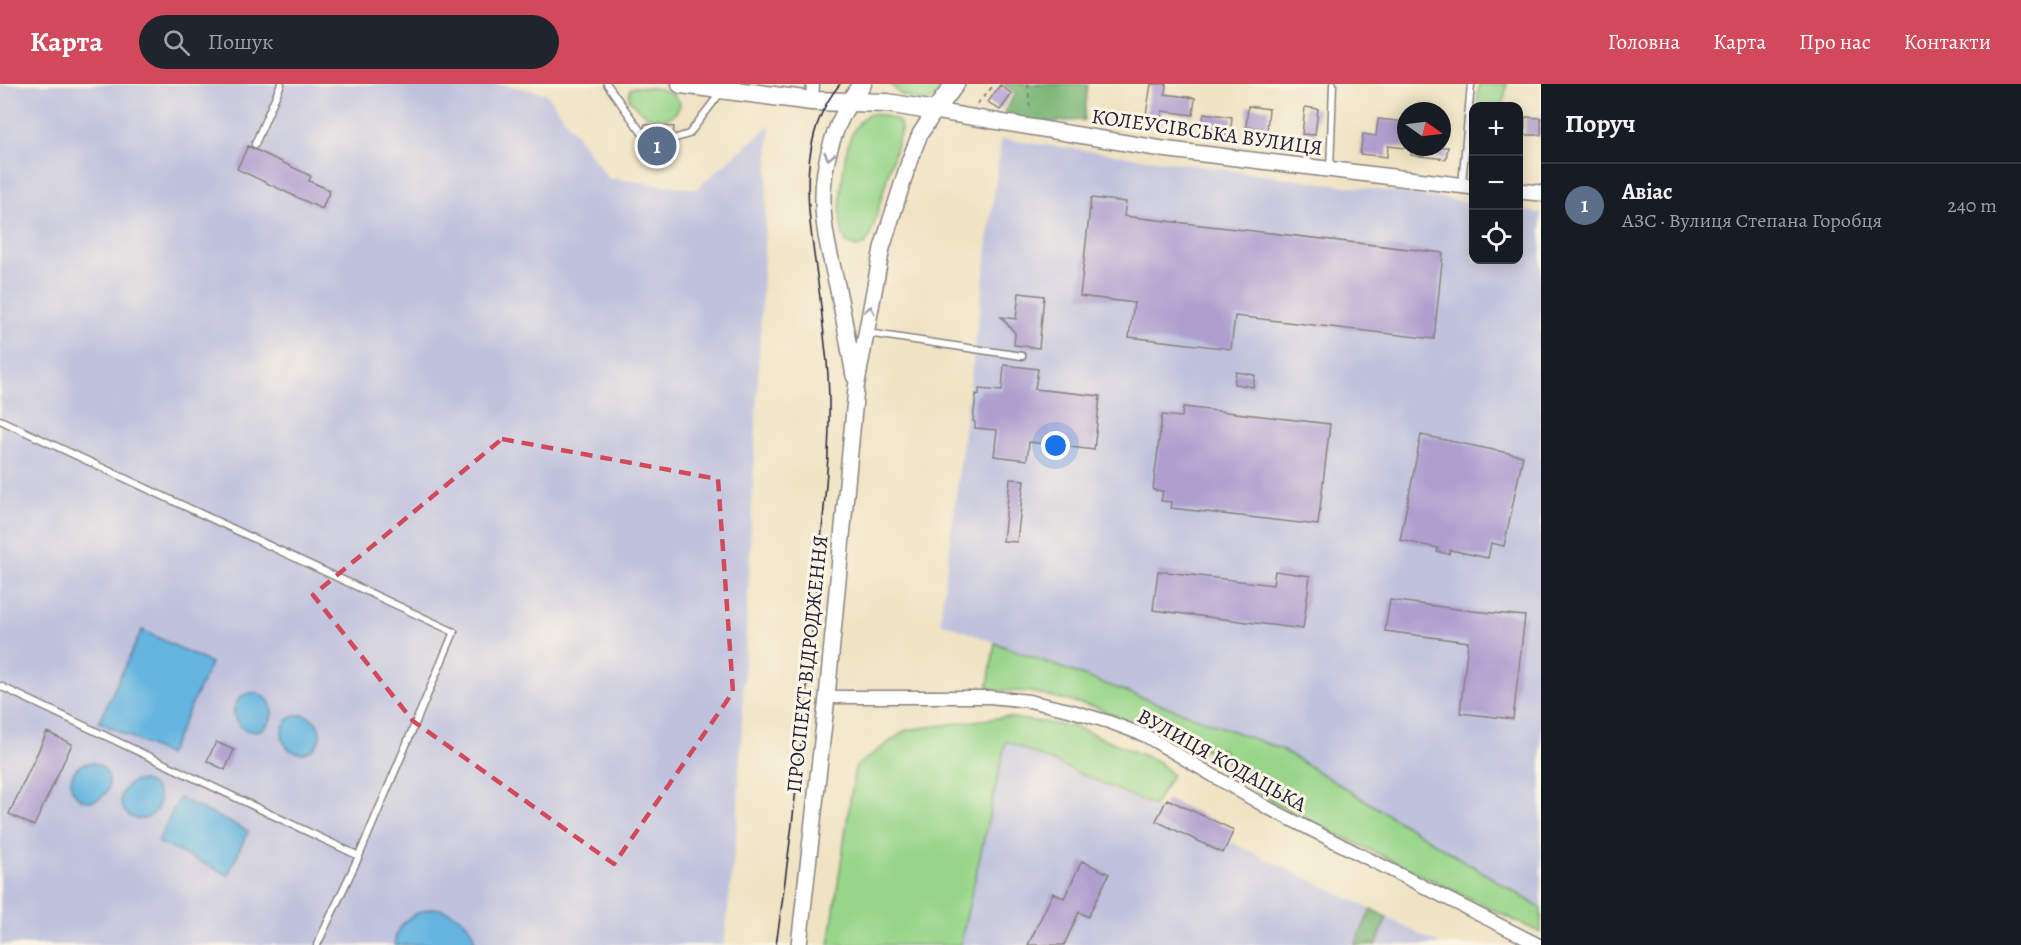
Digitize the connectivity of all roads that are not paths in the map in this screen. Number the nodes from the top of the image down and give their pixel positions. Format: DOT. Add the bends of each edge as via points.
graph roads {
  1 [pos="281,84"];
  2 [pos="607,84"];
  3 [pos="681,84"];
  4 [pos="862,84"];
  5 [pos="955,84"];
  6 [pos="1334,84"];
  7 [pos="1470,84"];
  8 [pos="723,89"];
  9 [pos="785,91"];
  10 [pos="812,92"];
  11 [pos="850,102"];
  12 [pos="935,111"];
  13 [pos="644,136"];
  14 [pos="673,139"];
  15 [pos="255,144"];
  16 [pos="1330,170"];
  17 [pos="1468,186"];
  18 [pos="1523,191"];
  19 [pos="1541,193"];
  20 [pos="866,333"];
  21 [pos="1022,356"];
  22 [pos="856,388"];
  23 [pos="0,420"];
  24 [pos="0,686"];
  25 [pos="827,697"];
  26 [pos="359,856"];
  27 [pos="317,945"];
  28 [pos="799,945"];
  29 [pos="1539,945"];
  1 -- 15 [label="lane"];
  2 -- 13 [label="lane"];
  3 -- 8 [label="main road"];
  4 -- 11 [label="main road, ПРОСПЕКТ ВІДРОДЖЕННЯ"];
  5 -- 12 [label="main road, ПРОСПЕКТ ВІДРОДЖЕННЯ"];
  6 -- 16 [label="lane"];
  7 -- 17 [label="lane"];
  8 -- 9 [label="main road"];
  8 -- 14 [label="lane" via="689,134"];
  9 -- 10 [label="main road"];
  10 -- 11 [label="main road"];
  11 -- 12 [label="main road"];
  11 -- 22 [label="street, ПРОСПЕКТ ВІДРОДЖЕННЯ, one-way" via="840,117 827,156 822,203"];
  12 -- 16 [label="street, КОЛЕУСІВСЬКА ВУЛИЦЯ" via="1162,149"];
  20 -- 12 [label="street, ПРОСПЕКТ ВІДРОДЖЕННЯ, one-way" via="882,248 906,170 920,134"];
  16 -- 17 [label="street, КОЛЕУСІВСЬКА ВУЛИЦЯ"];
  18 -- 19 [label="street"];
  20 -- 21 [label="lane"];
  20 -- 22 [label="street, ПРОСПЕКТ ВІДРОДЖЕННЯ"];
  22 -- 25 [label="street, ПРОСПЕКТ ВІДРОДЖЕННЯ"];
  23 -- 26 [label="lane" via="454,632"];
  24 -- 26 [label="lane"];
  25 -- 28 [label="street, ПРОСПЕКТ ВІДРОДЖЕННЯ"];
  25 -- 29 [label="street, ВУЛИЦЯ КОДАЦЬКА" via="990,697 1029,701 1108,722 1146,736 1268,808"];
  26 -- 27 [label="lane"];
}
